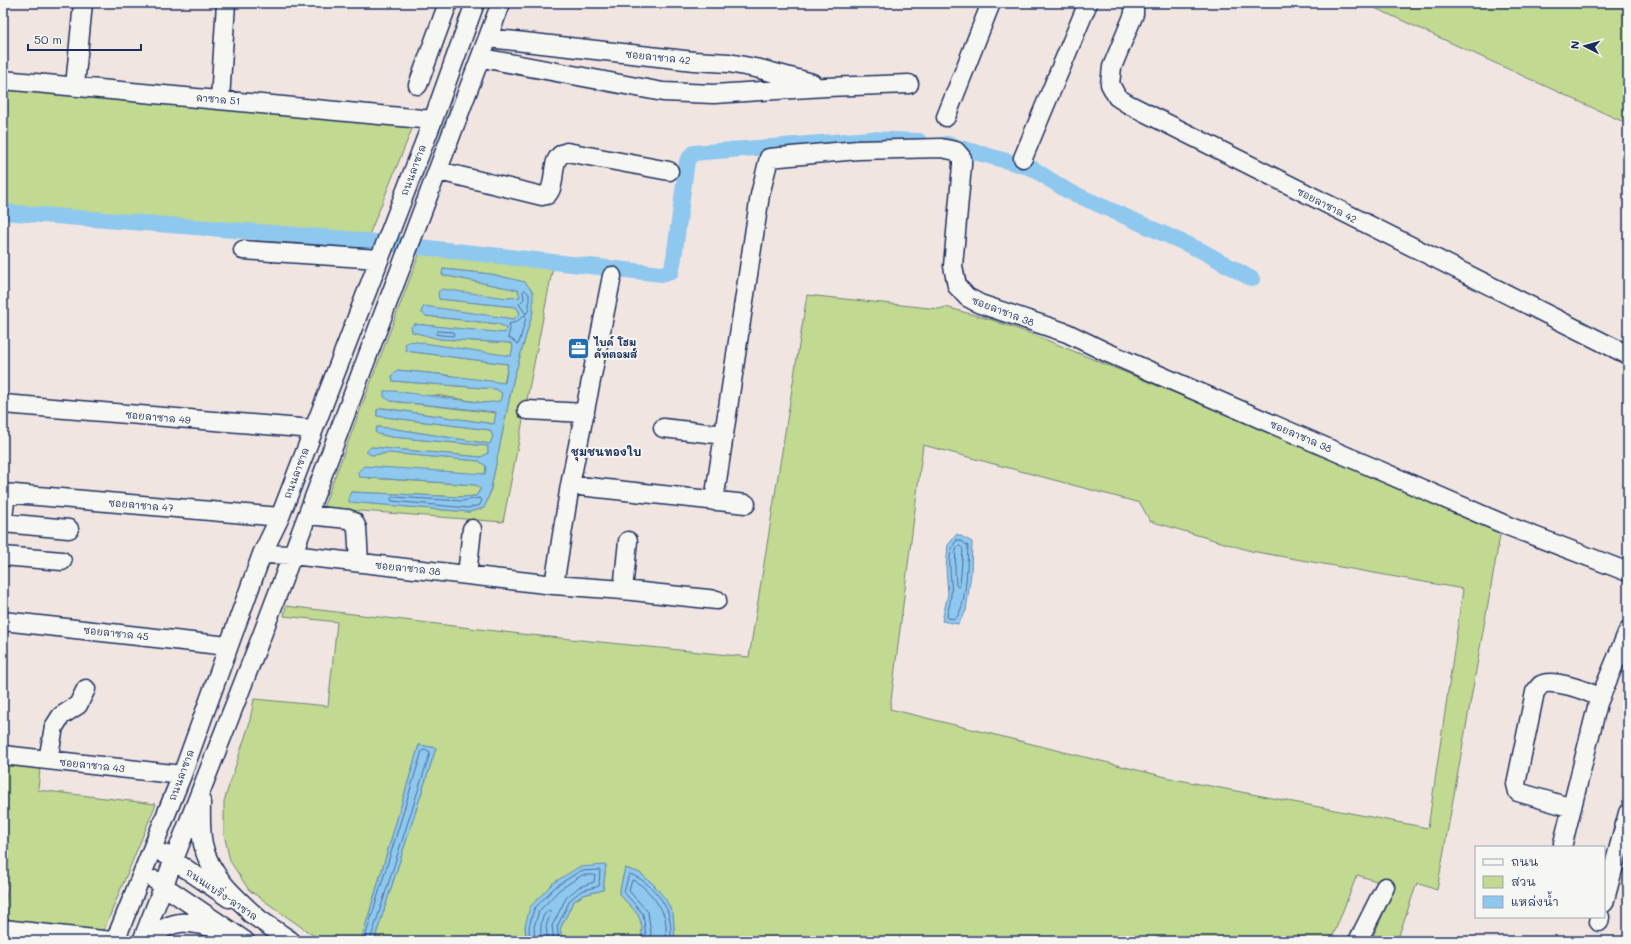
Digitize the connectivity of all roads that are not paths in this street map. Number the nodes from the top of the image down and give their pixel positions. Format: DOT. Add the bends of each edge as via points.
graph roads {
  1 [pos="83,3"];
  2 [pos="226,3"];
  3 [pos="448,3"];
  4 [pos="475,3"];
  5 [pos="501,3"];
  6 [pos="991,3"];
  7 [pos="1088,3"];
  8 [pos="1134,3"];
  9 [pos="488,38"];
  10 [pos="612,52"];
  11 [pos="482,58"];
  12 [pos="3,80"];
  13 [pos="609,81"];
  14 [pos="909,84"];
  15 [pos="418,85"];
  16 [pos="75,86"];
  17 [pos="826,87"];
  18 [pos="220,100"];
  19 [pos="946,117"];
  20 [pos="433,120"];
  21 [pos="1023,158"];
  22 [pos="439,170"];
  23 [pos="670,171"];
  24 [pos="243,250"];
  25 [pos="380,259"];
  26 [pos="612,276"];
  27 [pos="1628,355"];
  28 [pos="3,404"];
  29 [pos="527,410"];
  30 [pos="585,413"];
  31 [pos="663,428"];
  32 [pos="313,429"];
  33 [pos="724,435"];
  34 [pos="570,485"];
  35 [pos="4,493"];
  36 [pos="714,501"];
  37 [pos="746,504"];
  38 [pos="308,515"];
  39 [pos="280,517"];
  40 [pos="3,518"];
  41 [pos="3,523"];
  42 [pos="69,529"];
  43 [pos="472,529"];
  44 [pos="628,541"];
  45 [pos="262,554"];
  46 [pos="3,556"];
  47 [pos="292,556"];
  48 [pos="62,561"];
  49 [pos="359,562"];
  50 [pos="1628,572"];
  51 [pos="466,575"];
  52 [pos="554,585"];
  53 [pos="623,590"];
  54 [pos="717,600"];
  55 [pos="3,621"];
  56 [pos="236,628"];
  57 [pos="1628,631"];
  58 [pos="262,635"];
  59 [pos="228,646"];
  60 [pos="86,689"];
  61 [pos="1598,703"];
  62 [pos="3,755"];
  63 [pos="48,760"];
  64 [pos="210,769"];
  65 [pos="182,775"];
  66 [pos="1572,808"];
  67 [pos="1628,812"];
  68 [pos="1626,832"];
  69 [pos="1563,843"];
  70 [pos="153,847"];
  71 [pos="174,861"];
  72 [pos="143,872"];
  73 [pos="164,885"];
  74 [pos="1385,887"];
  75 [pos="1605,900"];
  76 [pos="259,919"];
  77 [pos="3,929"];
  78 [pos="114,941"];
  79 [pos="142,941"];
  80 [pos="150,941"];
  81 [pos="244,941"];
  82 [pos="291,941"];
  83 [pos="1358,941"];
  1 -- 16 [label="street"];
  2 -- 18 [label="street"];
  3 -- 15 [label="street"];
  4 -- 20 [label="street, ถนนลาซาล"];
  5 -- 9 [label="street"];
  6 -- 19 [label="street"];
  7 -- 21 [label="street"];
  8 -- 27 [label="street, ซอยลาซาล 42" via="1134,14 1112,67 1110,84 1117,97"];
  9 -- 10 [label="street, ซอยลาซาล 42"];
  9 -- 11 [label="street"];
  10 -- 13 [label="street"];
  10 -- 17 [label="street, ซอยลาซาล 42" via="729,63"];
  11 -- 13 [label="street"];
  11 -- 22 [label="street"];
  12 -- 16 [label="street, ลาซาล 51"];
  13 -- 17 [label="street" via="663,92 714,94"];
  14 -- 17 [label="street"];
  16 -- 18 [label="street, ลาซาล 51"];
  18 -- 20 [label="street, ลาซาล 51"];
  20 -- 25 [label="street, ถนนลาซาล"];
  22 -- 23 [label="street" via="542,196 550,192 556,159 560,154 567,152"];
  22 -- 38 [label="street"];
  24 -- 25 [label="street"];
  25 -- 32 [label="street, ถนนลาซาล"];
  26 -- 30 [label="street"];
  28 -- 32 [label="street, ซอยลาซาล 49"];
  29 -- 30 [label="street"];
  30 -- 34 [label="street"];
  31 -- 33 [label="street"];
  32 -- 39 [label="street, ถนนลาซาล"];
  33 -- 36 [label="street, ซอยลาซาล 38"];
  33 -- 50 [label="street, ซอยลาซาล 38" via="760,195 769,158 858,150 941,148 956,151 962,158 953,266 957,286 967,297 980,304 1066,334 1508,526"];
  34 -- 36 [label="street"];
  34 -- 52 [label="street"];
  35 -- 39 [label="street, ซอยลาซาล 47"];
  35 -- 40 [label="street"];
  36 -- 37 [label="street"];
  38 -- 47 [label="street"];
  38 -- 49 [label="street" via="348,519 354,522 357,528"];
  39 -- 45 [label="street, ถนนลาซาล"];
  41 -- 42 [label="street"];
  43 -- 51 [label="street"];
  44 -- 53 [label="street"];
  45 -- 47 [label="street, ซอยลาซาล 38"];
  45 -- 56 [label="street, ถนนลาซาล"];
  46 -- 48 [label="street"];
  47 -- 49 [label="street, ซอยลาซาล 38"];
  47 -- 58 [label="street"];
  49 -- 51 [label="street, ซอยลาซาล 38"];
  51 -- 52 [label="street, ซอยลาซาล 38"];
  52 -- 53 [label="street, ซอยลาซาล 38"];
  53 -- 54 [label="street, ซอยลาซาล 38"];
  55 -- 59 [label="street, ซอยลาซาล 45"];
  56 -- 58 [label="street"];
  56 -- 59 [label="street, ถนนลาซาล"];
  57 -- 61 [label="street"];
  58 -- 64 [label="street"];
  59 -- 65 [label="street, ถนนลาซาล"];
  60 -- 63 [label="street" via="78,705 61,716 54,727"];
  61 -- 66 [label="street"];
  61 -- 66 [label="street" via="1596,696 1588,692 1551,682 1541,685 1535,692 1516,784 1518,792"];
  62 -- 63 [label="street, ซอยลาซาล 43"];
  63 -- 65 [label="street, ซอยลาซาล 43"];
  64 -- 71 [label="street"];
  64 -- 76 [label="street" via="201,800 202,844 209,864 222,882 235,898"];
  65 -- 70 [label="street, ถนนลาซาล"];
  66 -- 69 [label="street"];
  67 -- 68 [label="street"];
  68 -- 75 [label="street"];
  70 -- 71 [label="street, ถนนแบริ่ง-ลาซาล"];
  70 -- 72 [label="street, ถนนลาซาล"];
  71 -- 73 [label="street"];
  71 -- 76 [label="street, ถนนแบริ่ง-ลาซาล"];
  72 -- 73 [label="street"];
  72 -- 78 [label="street, ถนนลาซาล"];
  73 -- 79 [label="street"];
  73 -- 81 [label="street"];
  74 -- 83 [label="street"];
  76 -- 82 [label="street, ถนนแบริ่ง-ลาซาล"];
  77 -- 78 [label="street"];
  80 -- 81 [label="street" via="169,925 182,922 202,924"];
}
